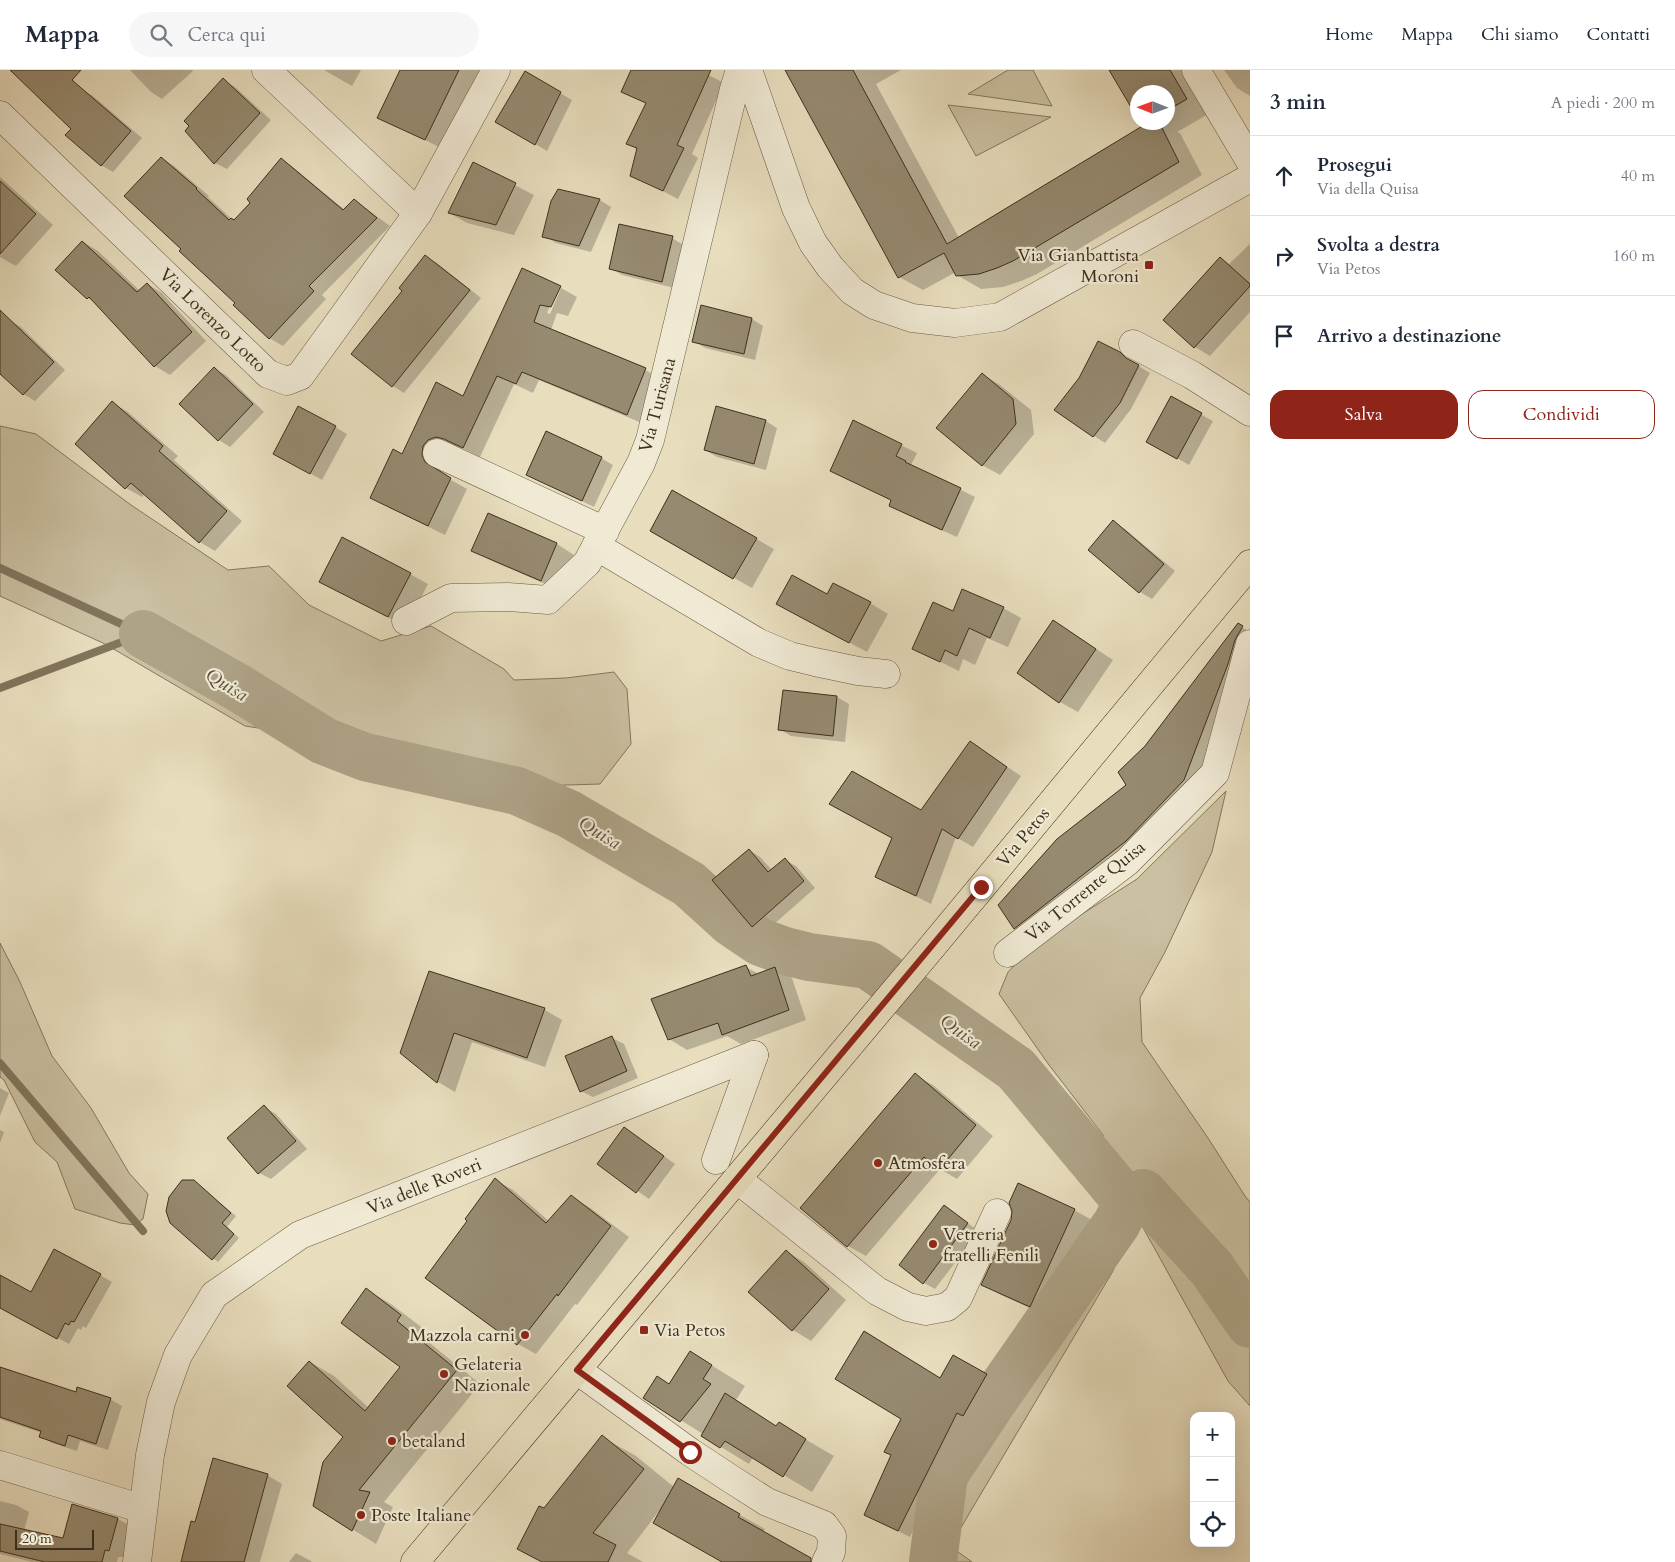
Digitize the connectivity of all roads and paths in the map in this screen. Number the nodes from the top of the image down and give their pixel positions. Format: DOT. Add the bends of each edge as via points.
graph roads {
  1 [pos="266,70"];
  2 [pos="496,70"];
  3 [pos="740,70"];
  4 [pos="748,70"];
  5 [pos="1196,70"];
  6 [pos="0,115"];
  7 [pos="1250,162"];
  8 [pos="1250,178"];
  9 [pos="418,213"];
  10 [pos="1133,344"];
  11 [pos="1250,412"];
  12 [pos="437,453"];
  13 [pos="601,539"];
  14 [pos="1250,564"];
  15 [pos="406,621"];
  16 [pos="1250,644"];
  17 [pos="886,674"];
  18 [pos="1008,953"];
  19 [pos="716,1160"];
  20 [pos="737,1179"];
  21 [pos="997,1213"];
  22 [pos="577,1370"];
  23 [pos="0,1465"];
  24 [pos="143,1509"];
  25 [pos="137,1562"];
  26 [pos="415,1562"];
  27 [pos="826,1562"];
  1 -- 9 [label="street"];
  2 -- 9 [label="street, Via Lorenzo Lotto"];
  3 -- 13 [label="street, Via Turisana" via="650,440"];
  4 -- 8 [label="street" via="796,208 813,243 852,290 874,306 912,318 955,323 1000,317"];
  5 -- 7 [label="street"];
  6 -- 9 [label="street, Via Lorenzo Lotto" via="268,374 287,381 300,376"];
  10 -- 11 [label="street" via="1192,375"];
  12 -- 13 [label="street"];
  13 -- 15 [label="street, Via Turisana" via="587,563 548,600 450,598"];
  13 -- 17 [label="street" via="759,643 790,656"];
  14 -- 20 [label="main road, Via Petos"];
  16 -- 18 [label="street, Via Torrente Quisa" via="1215,773 1127,862"];
  19 -- 24 [label="street, Via delle Roveri" via="754,1055 300,1235 214,1295 178,1355 160,1402"];
  20 -- 21 [label="street" via="877,1290 908,1307 926,1310 947,1307 958,1298"];
  20 -- 22 [label="main road, Via Petos"];
  22 -- 26 [label="main road, Via Petos"];
  22 -- 27 [label="street" via="738,1484 767,1502 824,1525 832,1536 831,1552"];
  23 -- 24 [label="street"];
  24 -- 25 [label="street, Via delle Roveri"];
}
